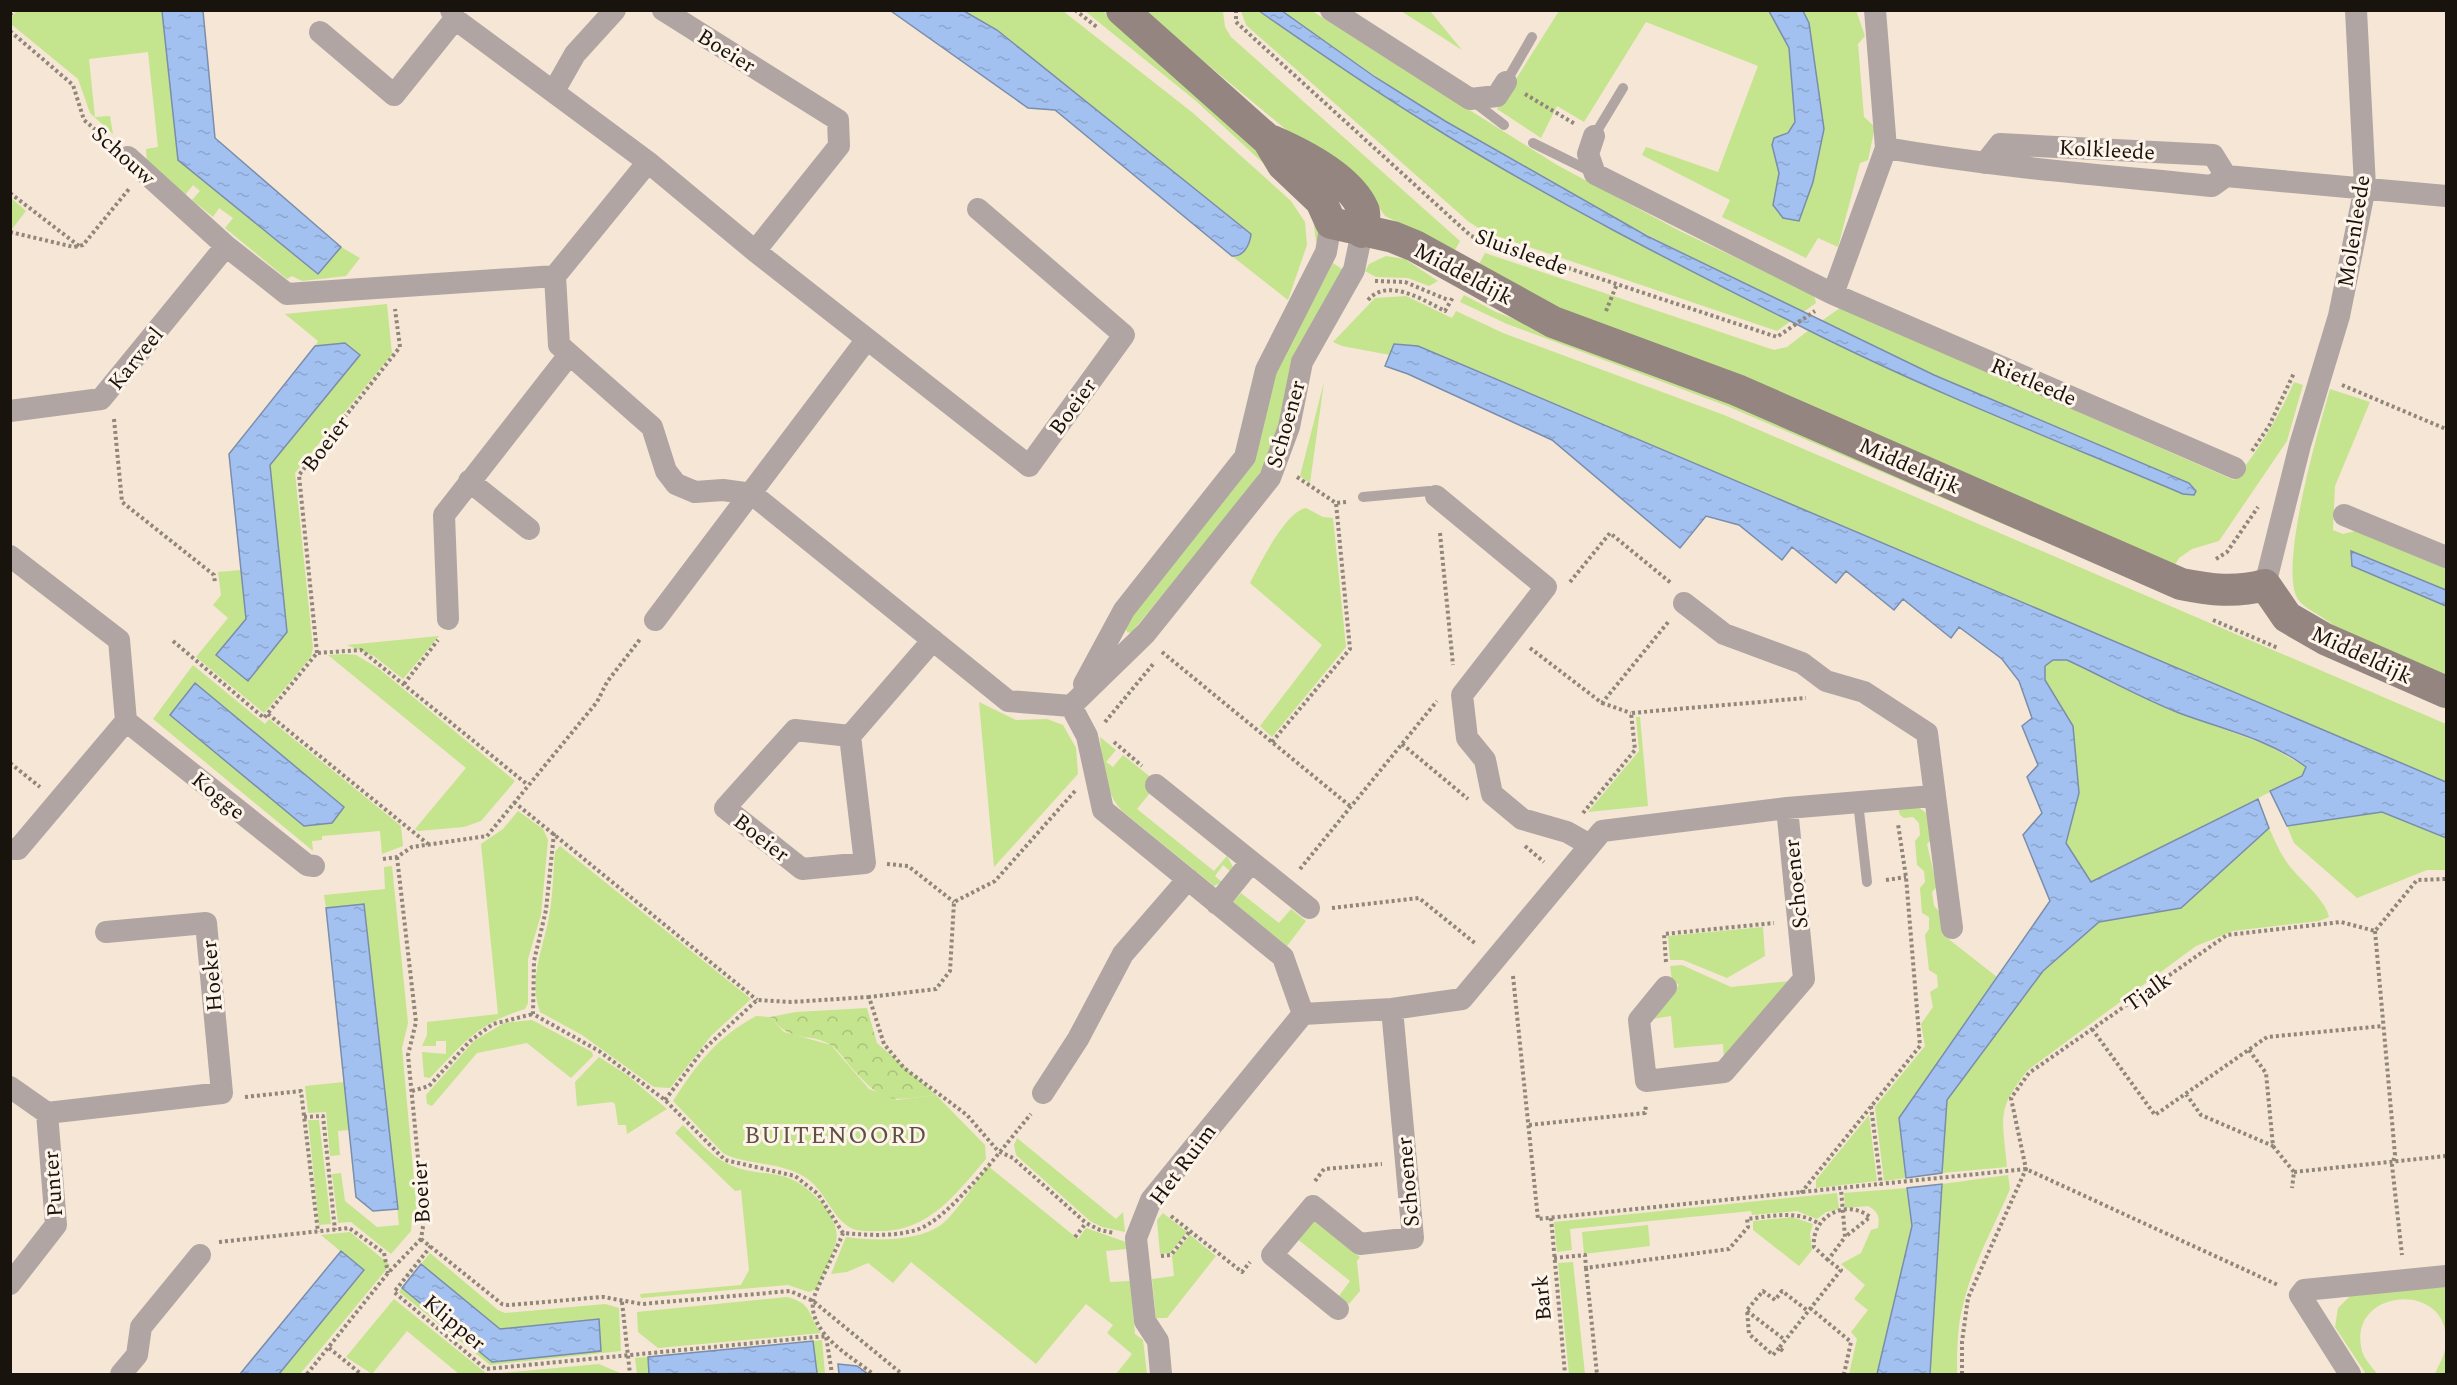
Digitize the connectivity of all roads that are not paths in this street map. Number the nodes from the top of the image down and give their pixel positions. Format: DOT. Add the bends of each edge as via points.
graph roads {
  1 [pos="615,10"];
  2 [pos="663,10"];
  3 [pos="1122,10"];
  4 [pos="1331,10"];
  5 [pos="1875,10"];
  6 [pos="2356,10"];
  7 [pos="453,15"];
  8 [pos="320,32"];
  9 [pos="1532,37"];
  10 [pos="1506,82"];
  11 [pos="1623,88"];
  12 [pos="554,92"];
  13 [pos="1470,99"];
  14 [pos="1504,125"];
  15 [pos="1594,136"];
  16 [pos="1268,140"];
  17 [pos="1533,143"];
  18 [pos="1886,148"];
  19 [pos="648,162"];
  20 [pos="1985,163"];
  21 [pos="135,164"];
  22 [pos="1595,174"];
  23 [pos="2226,176"];
  24 [pos="2365,187"];
  25 [pos="2446,196"];
  26 [pos="978,209"];
  27 [pos="1362,232"];
  28 [pos="1328,238"];
  29 [pos="226,246"];
  30 [pos="755,250"];
  31 [pos="555,276"];
  32 [pos="1833,294"];
  33 [pos="867,339"];
  34 [pos="569,355"];
  35 [pos="10,411"];
  36 [pos="2235,468"];
  37 [pos="469,481"];
  38 [pos="752,494"];
  39 [pos="1437,496"];
  40 [pos="1363,497"];
  41 [pos="2344,515"];
  42 [pos="529,529"];
  43 [pos="10,556"];
  44 [pos="2446,557"];
  45 [pos="2265,585"];
  46 [pos="1684,603"];
  47 [pos="448,619"];
  48 [pos="655,620"];
  49 [pos="933,640"];
  50 [pos="2446,692"];
  51 [pos="1071,706"];
  52 [pos="126,721"];
  53 [pos="850,736"];
  54 [pos="1160,788"];
  55 [pos="1933,796"];
  56 [pos="1858,802"];
  57 [pos="1787,808"];
  58 [pos="1590,845"];
  59 [pos="10,849"];
  60 [pos="1251,862"];
  61 [pos="314,866"];
  62 [pos="1188,879"];
  63 [pos="1867,882"];
  64 [pos="1217,904"];
  65 [pos="1316,909"];
  66 [pos="1952,928"];
  67 [pos="106,932"];
  68 [pos="1666,987"];
  69 [pos="1392,1009"];
  70 [pos="1302,1014"];
  71 [pos="10,1087"];
  72 [pos="1044,1093"];
  73 [pos="46,1113"];
  74 [pos="200,1255"];
  75 [pos="2446,1276"];
  76 [pos="10,1284"];
  77 [pos="1338,1309"];
  78 [pos="121,1374"];
  79 [pos="1161,1374"];
  80 [pos="2350,1374"];
  1 -- 12 [label="street" via="574,54"];
  2 -- 30 [label="street, Boeier" via="838,120 839,146"];
  3 -- 16 [label="street"];
  4 -- 13 [label="street"];
  5 -- 18 [label="street"];
  6 -- 24 [label="street, Molenleede"];
  7 -- 8 [label="street, Boeier" via="394,94"];
  7 -- 12 [label="street, Boeier"];
  9 -- 10 [label="lane"];
  10 -- 13 [label="street" via="1497,96"];
  11 -- 15 [label="lane"];
  12 -- 19 [label="street, Boeier"];
  13 -- 14 [label="lane"];
  15 -- 22 [label="street" via="1588,154"];
  16 -- 27 [label="street" via="1302,154 1350,190 1364,211"];
  16 -- 28 [label="street" via="1283,165 1321,201"];
  17 -- 22 [label="lane"];
  18 -- 20 [label="street, Kolkleede"];
  18 -- 32 [label="street"];
  19 -- 30 [label="street, Boeier"];
  19 -- 31 [label="street"];
  20 -- 23 [label="street, Kolkleede" via="2212,186"];
  20 -- 23 [label="street, Kolkleede" via="2000,144 2213,155"];
  21 -- 29 [label="street, Schouw"];
  22 -- 32 [label="street"];
  23 -- 24 [label="street, Kolkleede"];
  24 -- 25 [label="street, Kolkleede"];
  24 -- 45 [label="street, Molenleede" via="2339,316"];
  26 -- 33 [label="street, Boeier" via="1124,335 1029,466"];
  27 -- 28 [label="street, Middeldijk"];
  27 -- 45 [label="street, Middeldijk" via="1393,237 1415,246 1553,322 1737,390 2181,584 2212,591"];
  27 -- 51 [label="street, Schoener" via="1354,270 1302,362 1289,427 1270,478 1146,633"];
  28 -- 51 [label="street, Schoener" via="1266,370 1245,457 1124,610"];
  29 -- 31 [label="street" via="288,294"];
  29 -- 35 [label="street, Karveel" via="101,399"];
  30 -- 33 [label="street, Boeier"];
  31 -- 34 [label="street" via="559,345"];
  32 -- 36 [label="street, Rietleede"];
  33 -- 38 [label="street"];
  34 -- 37 [label="street"];
  34 -- 38 [label="street" via="652,427 666,471 676,483 695,492"];
  37 -- 42 [label="street"];
  37 -- 47 [label="street" via="444,515"];
  38 -- 48 [label="street"];
  38 -- 49 [label="street"];
  39 -- 40 [label="lane" via="1429,491"];
  39 -- 58 [label="street" via="1546,587 1511,632 1459,686 1467,738 1485,760 1492,794 1522,819 1567,832"];
  41 -- 44 [label="street"];
  43 -- 52 [label="street" via="119,640"];
  45 -- 50 [label="street, Middeldijk" via="2287,617 2325,639"];
  46 -- 55 [label="street" via="1724,634 1802,663 1826,681 1864,692 1927,733"];
  49 -- 51 [label="street" via="1008,701"];
  49 -- 53 [label="street"];
  51 -- 62 [label="street" via="1087,736 1103,810"];
  52 -- 59 [label="street" via="18,849"];
  52 -- 61 [label="street, Kogge" via="307,865"];
  53 -- 53 [label="street, Boeier" via="865,863 802,869 725,808 795,730"];
  54 -- 60 [label="street"];
  55 -- 56 [label="street, Schoener"];
  55 -- 66 [label="street"];
  56 -- 57 [label="street, Schoener"];
  56 -- 63 [label="lane"];
  57 -- 58 [label="street, Schoener" via="1602,831"];
  57 -- 68 [label="street, Schoener" via="1804,979 1724,1072 1646,1081 1639,1020"];
  58 -- 69 [label="street, Schoener" via="1462,999"];
  60 -- 64 [label="street"];
  60 -- 65 [label="street"];
  62 -- 64 [label="street"];
  62 -- 72 [label="street" via="1123,954"];
  64 -- 70 [label="street" via="1283,957"];
  67 -- 73 [label="street, Hoeker" via="206,923 222,1093"];
  69 -- 70 [label="street, Schoener"];
  69 -- 77 [label="street, Schoener" via="1413,1238 1360,1244 1313,1206 1272,1255"];
  70 -- 79 [label="street, Het Ruim" via="1151,1200 1137,1248 1145,1321 1158,1341"];
  71 -- 73 [label="street"];
  73 -- 76 [label="street, Punter" via="56,1225"];
  74 -- 78 [label="street" via="141,1326 137,1355"];
  75 -- 80 [label="street" via="2304,1290 2300,1295"];
}
